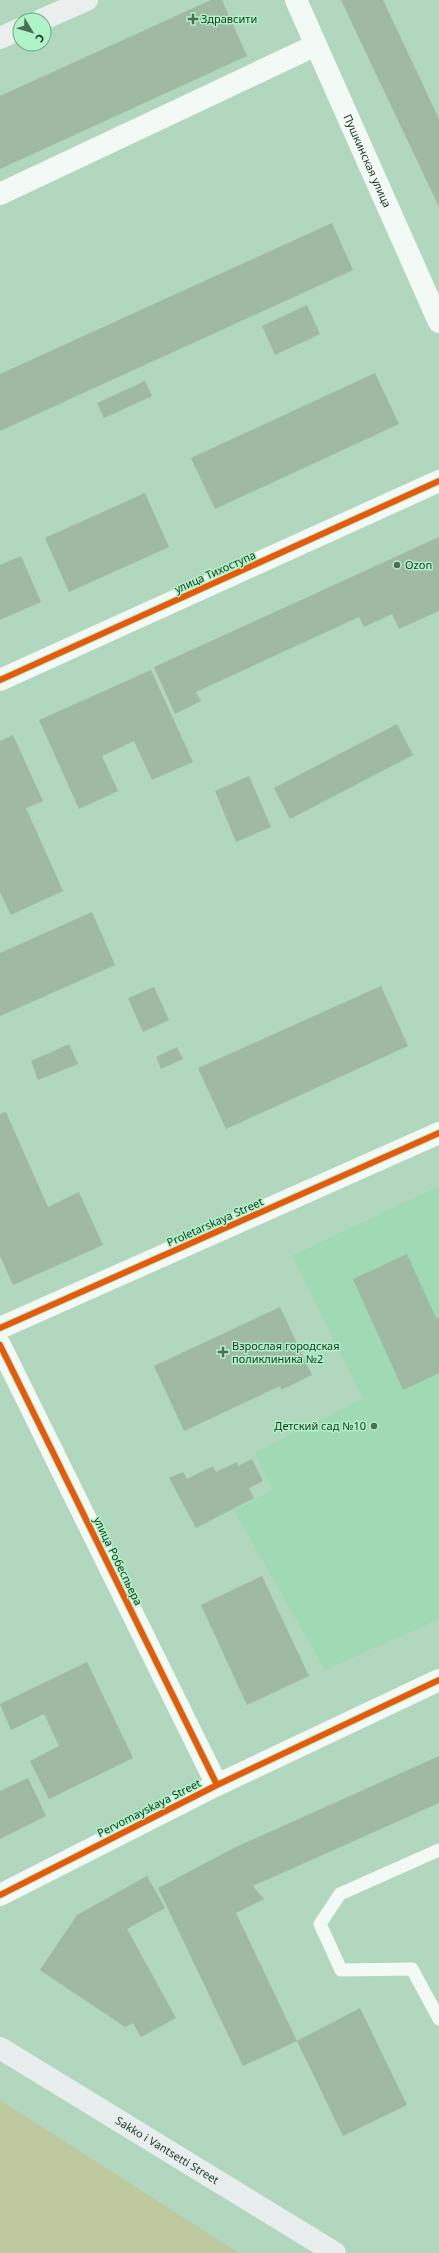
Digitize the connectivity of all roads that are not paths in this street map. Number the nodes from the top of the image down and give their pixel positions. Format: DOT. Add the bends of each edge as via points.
graph roads {
  1 [pos="87,0"];
  2 [pos="296,0"];
  3 [pos="52,16"];
  4 [pos="12,33"];
  5 [pos="0,38"];
  6 [pos="316,45"];
  7 [pos="0,194"];
  8 [pos="439,322"];
  9 [pos="439,481"];
  10 [pos="0,680"];
  11 [pos="439,1133"];
  12 [pos="0,1328"];
  13 [pos="0,1345"];
  14 [pos="439,1680"];
  15 [pos="217,1785"];
  16 [pos="439,1850"];
  17 [pos="0,1896"];
  18 [pos="439,2019"];
  19 [pos="0,2048"];
  20 [pos="335,2253"];
  1 -- 3 [label="main road"];
  2 -- 6 [label="street, Пушкинская улица"];
  4 -- 5 [label="main road"];
  6 -- 7 [label="street"];
  6 -- 8 [label="street, Пушкинская улица"];
  9 -- 10 [label="street, улица Тихоступа"];
  11 -- 12 [label="street, Proletarskaya Street"];
  13 -- 15 [label="street, улица Робеспьера"];
  14 -- 15 [label="street, Pervomayskaya Street"];
  15 -- 17 [label="street, Pervomayskaya Street"];
  16 -- 18 [label="lane" via="340,1894 320,1924 341,1970 412,1969"];
  19 -- 20 [label="highway, Sakko i Vantsetti Street"];
}
